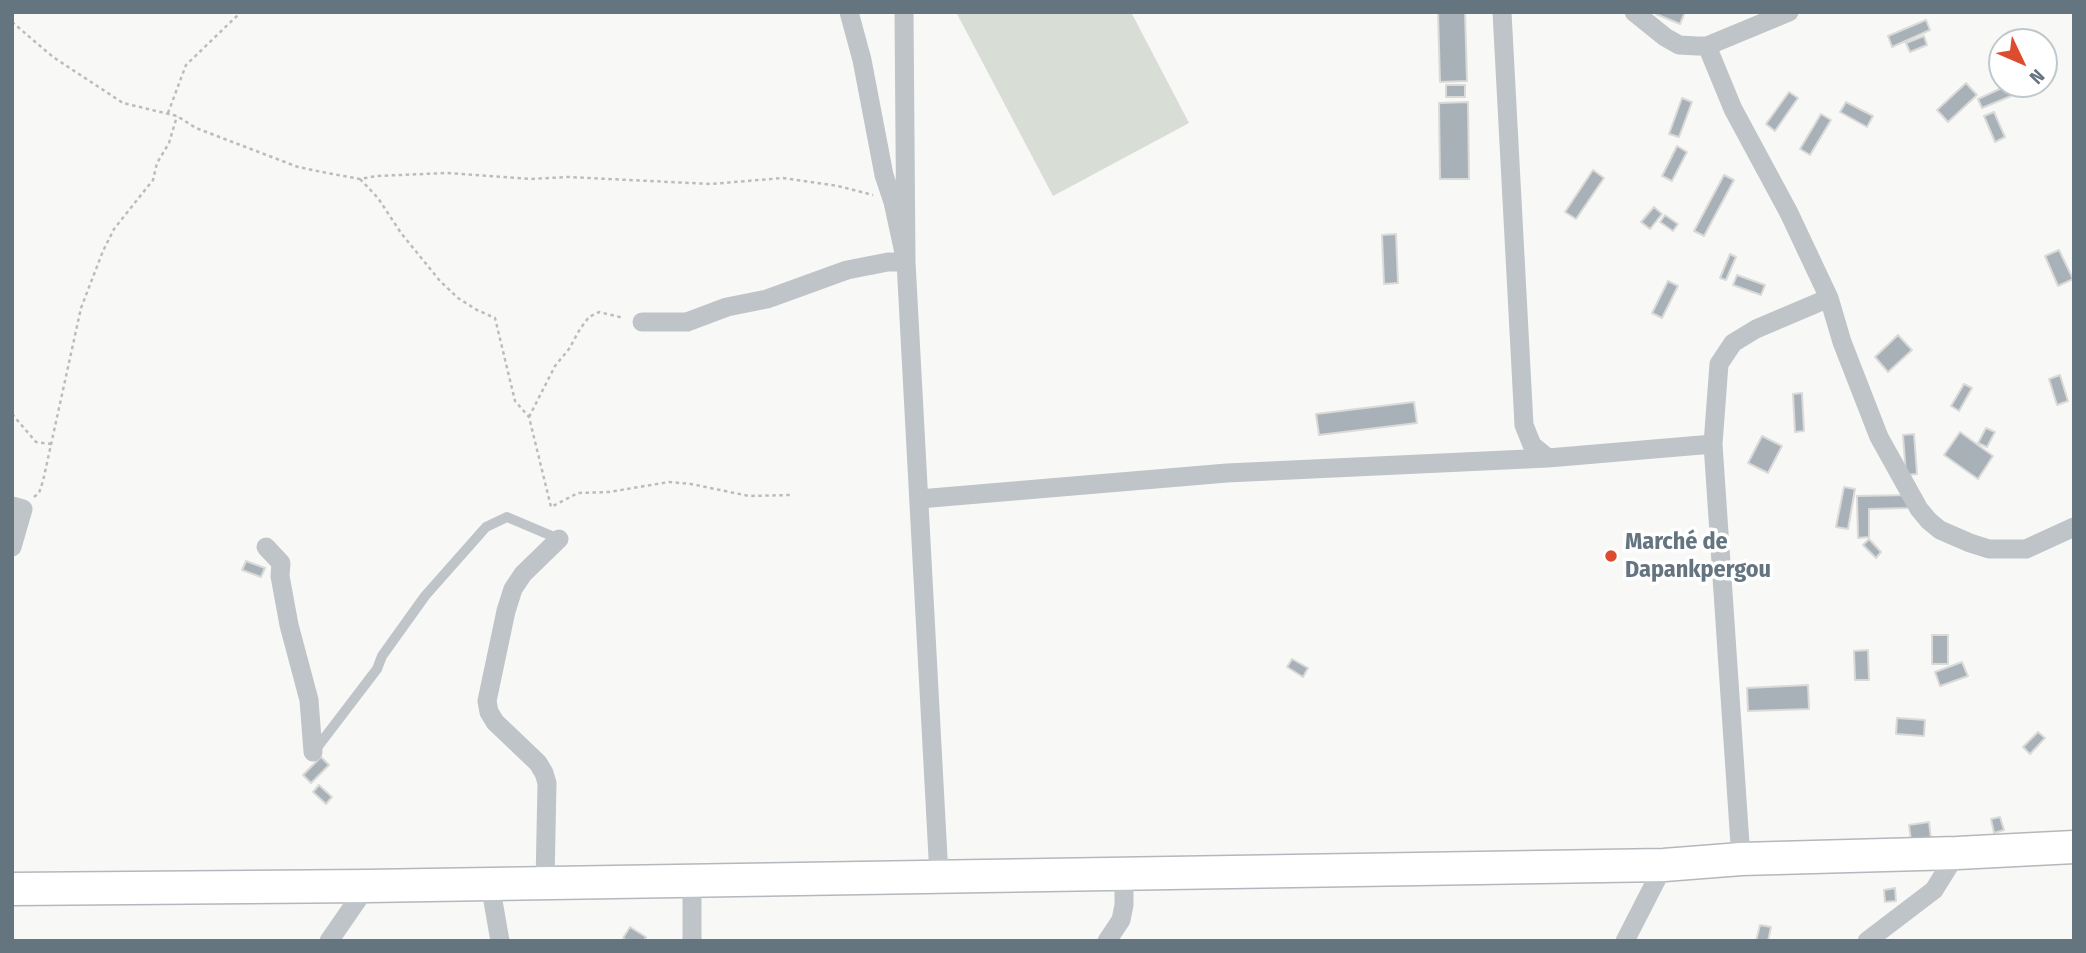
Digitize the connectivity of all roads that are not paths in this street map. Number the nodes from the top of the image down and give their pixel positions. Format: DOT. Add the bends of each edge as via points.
graph roads {
  1 [pos="849,12"];
  2 [pos="904,12"];
  3 [pos="1502,12"];
  4 [pos="1634,12"];
  5 [pos="1789,12"];
  6 [pos="1707,46"];
  7 [pos="906,262"];
  8 [pos="1829,298"];
  9 [pos="642,322"];
  10 [pos="1713,444"];
  11 [pos="1548,458"];
  12 [pos="919,499"];
  13 [pos="18,508"];
  14 [pos="2074,527"];
  15 [pos="559,539"];
  16 [pos="12,547"];
  17 [pos="266,547"];
  18 [pos="313,752"];
  19 [pos="2074,847"];
  20 [pos="1957,853"];
  21 [pos="1741,859"];
  22 [pos="1664,865"];
  23 [pos="1124,873"];
  24 [pos="939,876"];
  25 [pos="692,880"];
  26 [pos="545,883"];
  27 [pos="491,884"];
  28 [pos="367,886"];
  29 [pos="12,889"];
  30 [pos="330,941"];
  31 [pos="500,941"];
  32 [pos="692,941"];
  33 [pos="1107,941"];
  34 [pos="1625,941"];
  35 [pos="1867,941"];
  1 -- 7 [label="street"];
  2 -- 7 [label="street"];
  3 -- 11 [label="street" via="1524,425 1532,445"];
  4 -- 6 [label="street" via="1679,45"];
  5 -- 6 [label="street"];
  6 -- 8 [label="street" via="1732,109"];
  7 -- 9 [label="street" via="847,270 687,323"];
  7 -- 12 [label="street"];
  8 -- 10 [label="street" via="1733,343 1719,364"];
  8 -- 14 [label="street" via="1879,437 1929,521 1953,537 1989,549 2025,549"];
  10 -- 11 [label="street"];
  10 -- 21 [label="street"];
  11 -- 12 [label="street" via="1227,473"];
  12 -- 24 [label="street"];
  13 -- 16 [label="street"];
  15 -- 18 [label="lane" via="507,517 485,527 425,596 377,669"];
  15 -- 26 [label="street" via="513,589 487,701 495,722 544,773"];
  17 -- 18 [label="street" via="281,563 289,625 309,699"];
  19 -- 20 [label="main road"];
  20 -- 21 [label="main road"];
  20 -- 35 [label="street" via="1934,890"];
  21 -- 22 [label="main road"];
  22 -- 23 [label="main road"];
  22 -- 34 [label="street"];
  23 -- 24 [label="main road"];
  23 -- 33 [label="street" via="1121,920"];
  24 -- 25 [label="main road"];
  25 -- 26 [label="main road"];
  25 -- 32 [label="street"];
  26 -- 27 [label="main road"];
  27 -- 28 [label="main road"];
  27 -- 31 [label="street"];
  28 -- 29 [label="main road"];
  28 -- 30 [label="street"];
}
